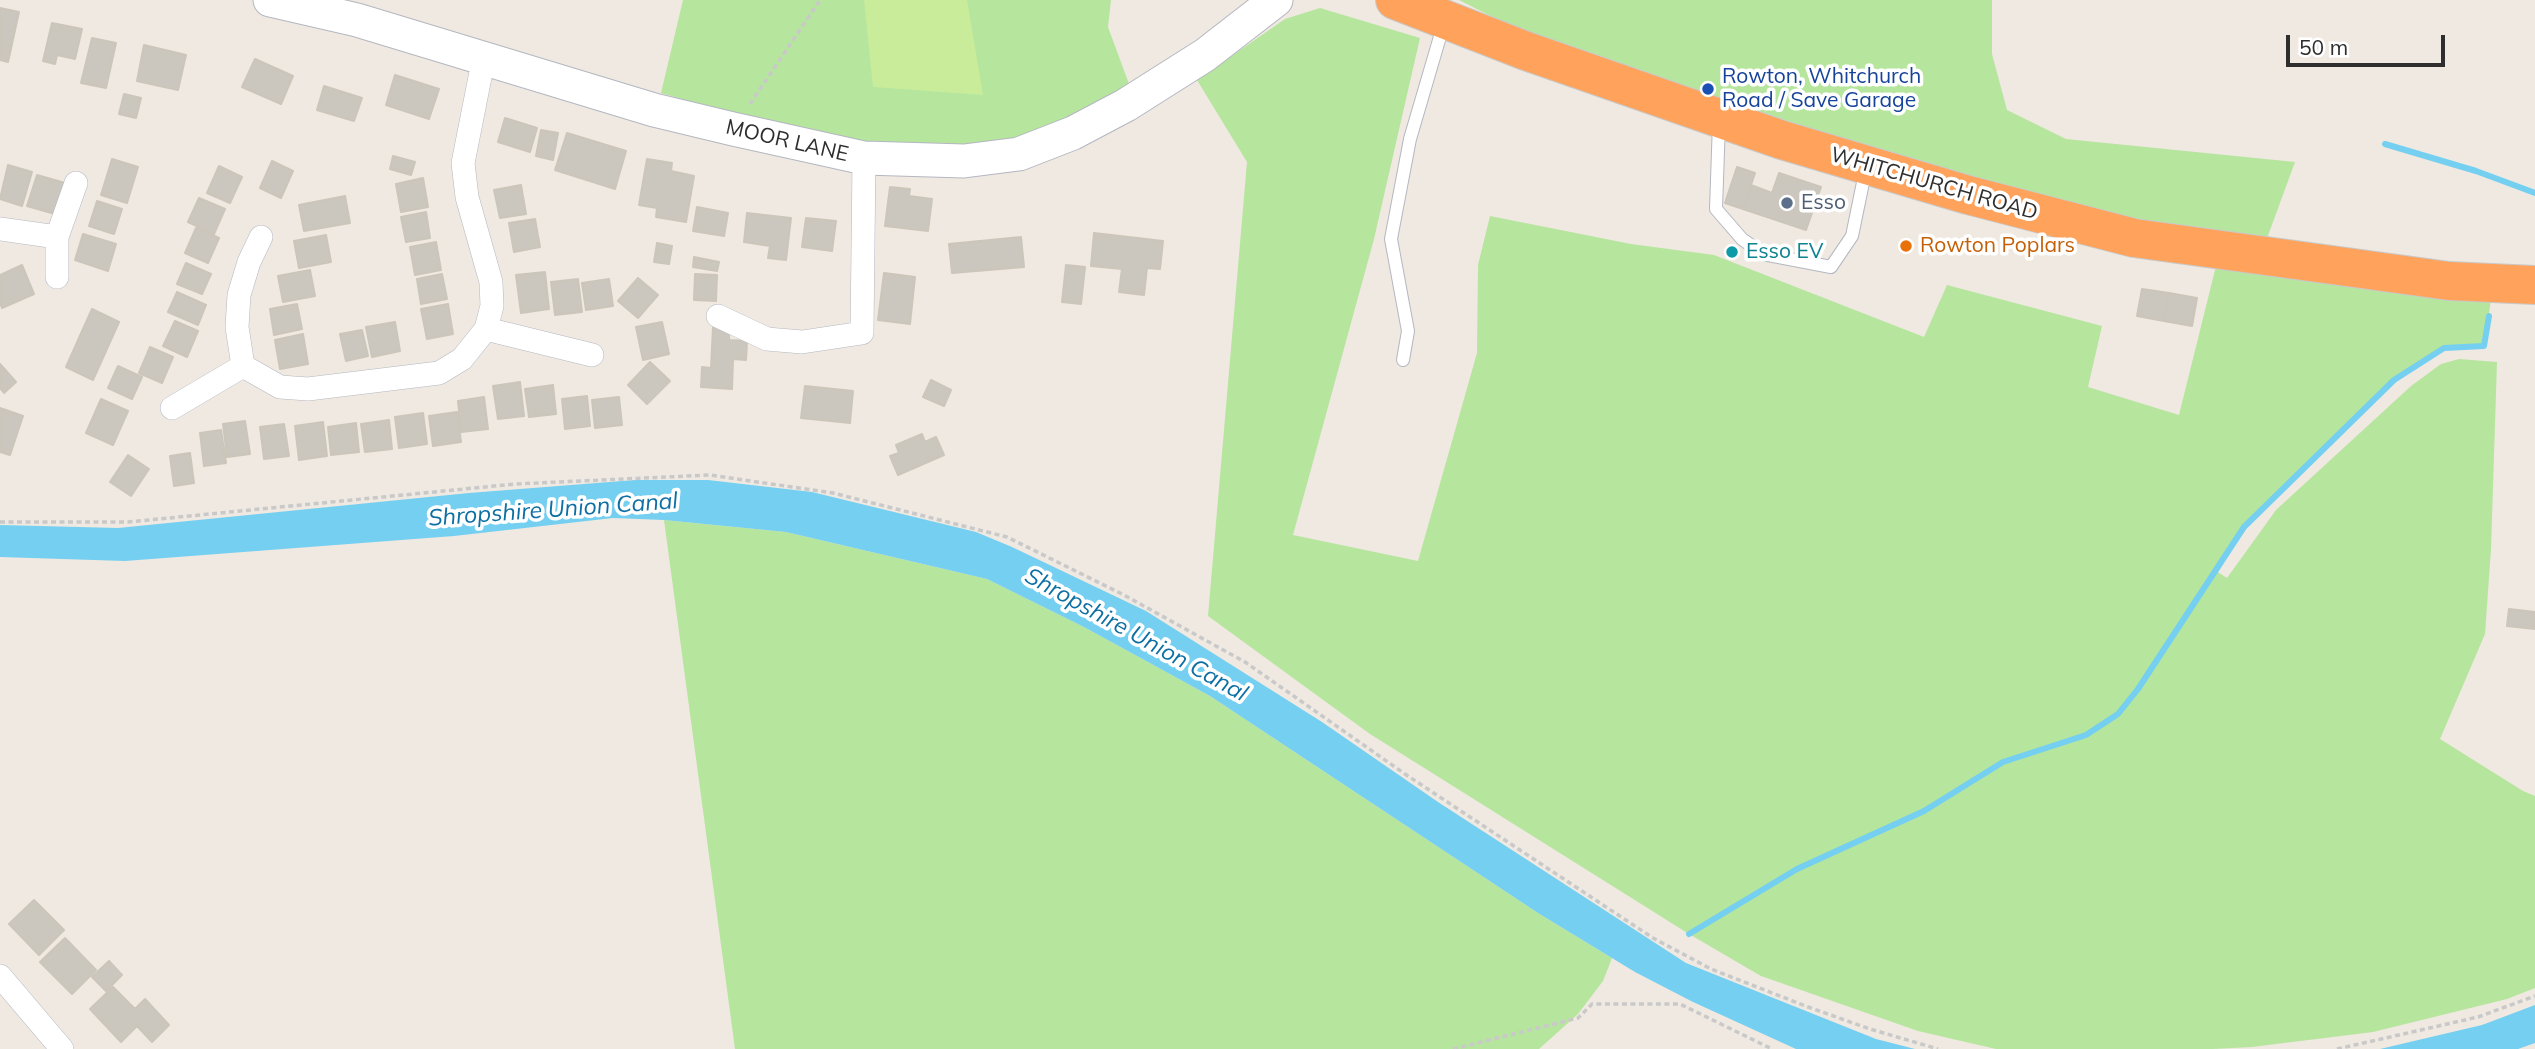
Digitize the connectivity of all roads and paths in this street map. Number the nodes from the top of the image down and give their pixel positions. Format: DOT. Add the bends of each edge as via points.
graph roads {
  1 [pos="270,0"];
  2 [pos="820,0"];
  3 [pos="1276,0"];
  4 [pos="1395,0"];
  5 [pos="1445,19"];
  6 [pos="484,57"];
  7 [pos="1719,118"];
  8 [pos="733,129"];
  9 [pos="864,158"];
  10 [pos="1867,165"];
  11 [pos="76,183"];
  12 [pos="0,229"];
  13 [pos="57,237"];
  14 [pos="261,237"];
  15 [pos="57,277"];
  16 [pos="2535,285"];
  17 [pos="718,316"];
  18 [pos="486,329"];
  19 [pos="592,355"];
  20 [pos="1403,360"];
  21 [pos="243,366"];
  22 [pos="172,408"];
  23 [pos="0,522"];
  24 [pos="0,976"];
  25 [pos="2535,996"];
  26 [pos="62,1049"];
  27 [pos="1453,1049"];
  28 [pos="1772,1049"];
  29 [pos="1938,1049"];
  30 [pos="2337,1049"];
  1 -- 6 [label="street, MOOR LANE"];
  2 -- 8 [label="path"];
  3 -- 9 [label="street, MOOR LANE" via="1205,55 1125,105 1073,133 1019,154 964,161"];
  4 -- 5 [label="highway, WHITCHURCH ROAD"];
  5 -- 7 [label="highway, WHITCHURCH ROAD"];
  5 -- 20 [label="lane" via="1410,139 1391,239 1408,331"];
  6 -- 8 [label="street, MOOR LANE" via="654,110"];
  6 -- 18 [label="street" via="463,163 467,197 491,282 492,306"];
  7 -- 10 [label="highway, WHITCHURCH ROAD"];
  7 -- 10 [label="lane" via="1716,209 1742,239 1763,254 1830,267 1852,236"];
  8 -- 9 [label="street, MOOR LANE"];
  9 -- 17 [label="street" via="862,333 802,342 767,339"];
  10 -- 16 [label="highway, WHITCHURCH ROAD" via="2134,238 2449,281"];
  11 -- 13 [label="street"];
  12 -- 13 [label="street"];
  13 -- 15 [label="street"];
  14 -- 21 [label="street" via="239,295 236,327"];
  18 -- 19 [label="street"];
  18 -- 21 [label="street" via="462,359 439,373 308,389 280,387"];
  21 -- 22 [label="street"];
  23 -- 29 [label="path" via="128,522 515,484 710,474 833,493 1007,537 1245,662 1653,938 1711,969 1833,1016"];
  24 -- 26 [label="street"];
  25 -- 30 [label="path" via="2478,1017"];
  27 -- 28 [label="path" via="1578,1018 1591,1004 1680,1004"];
}
